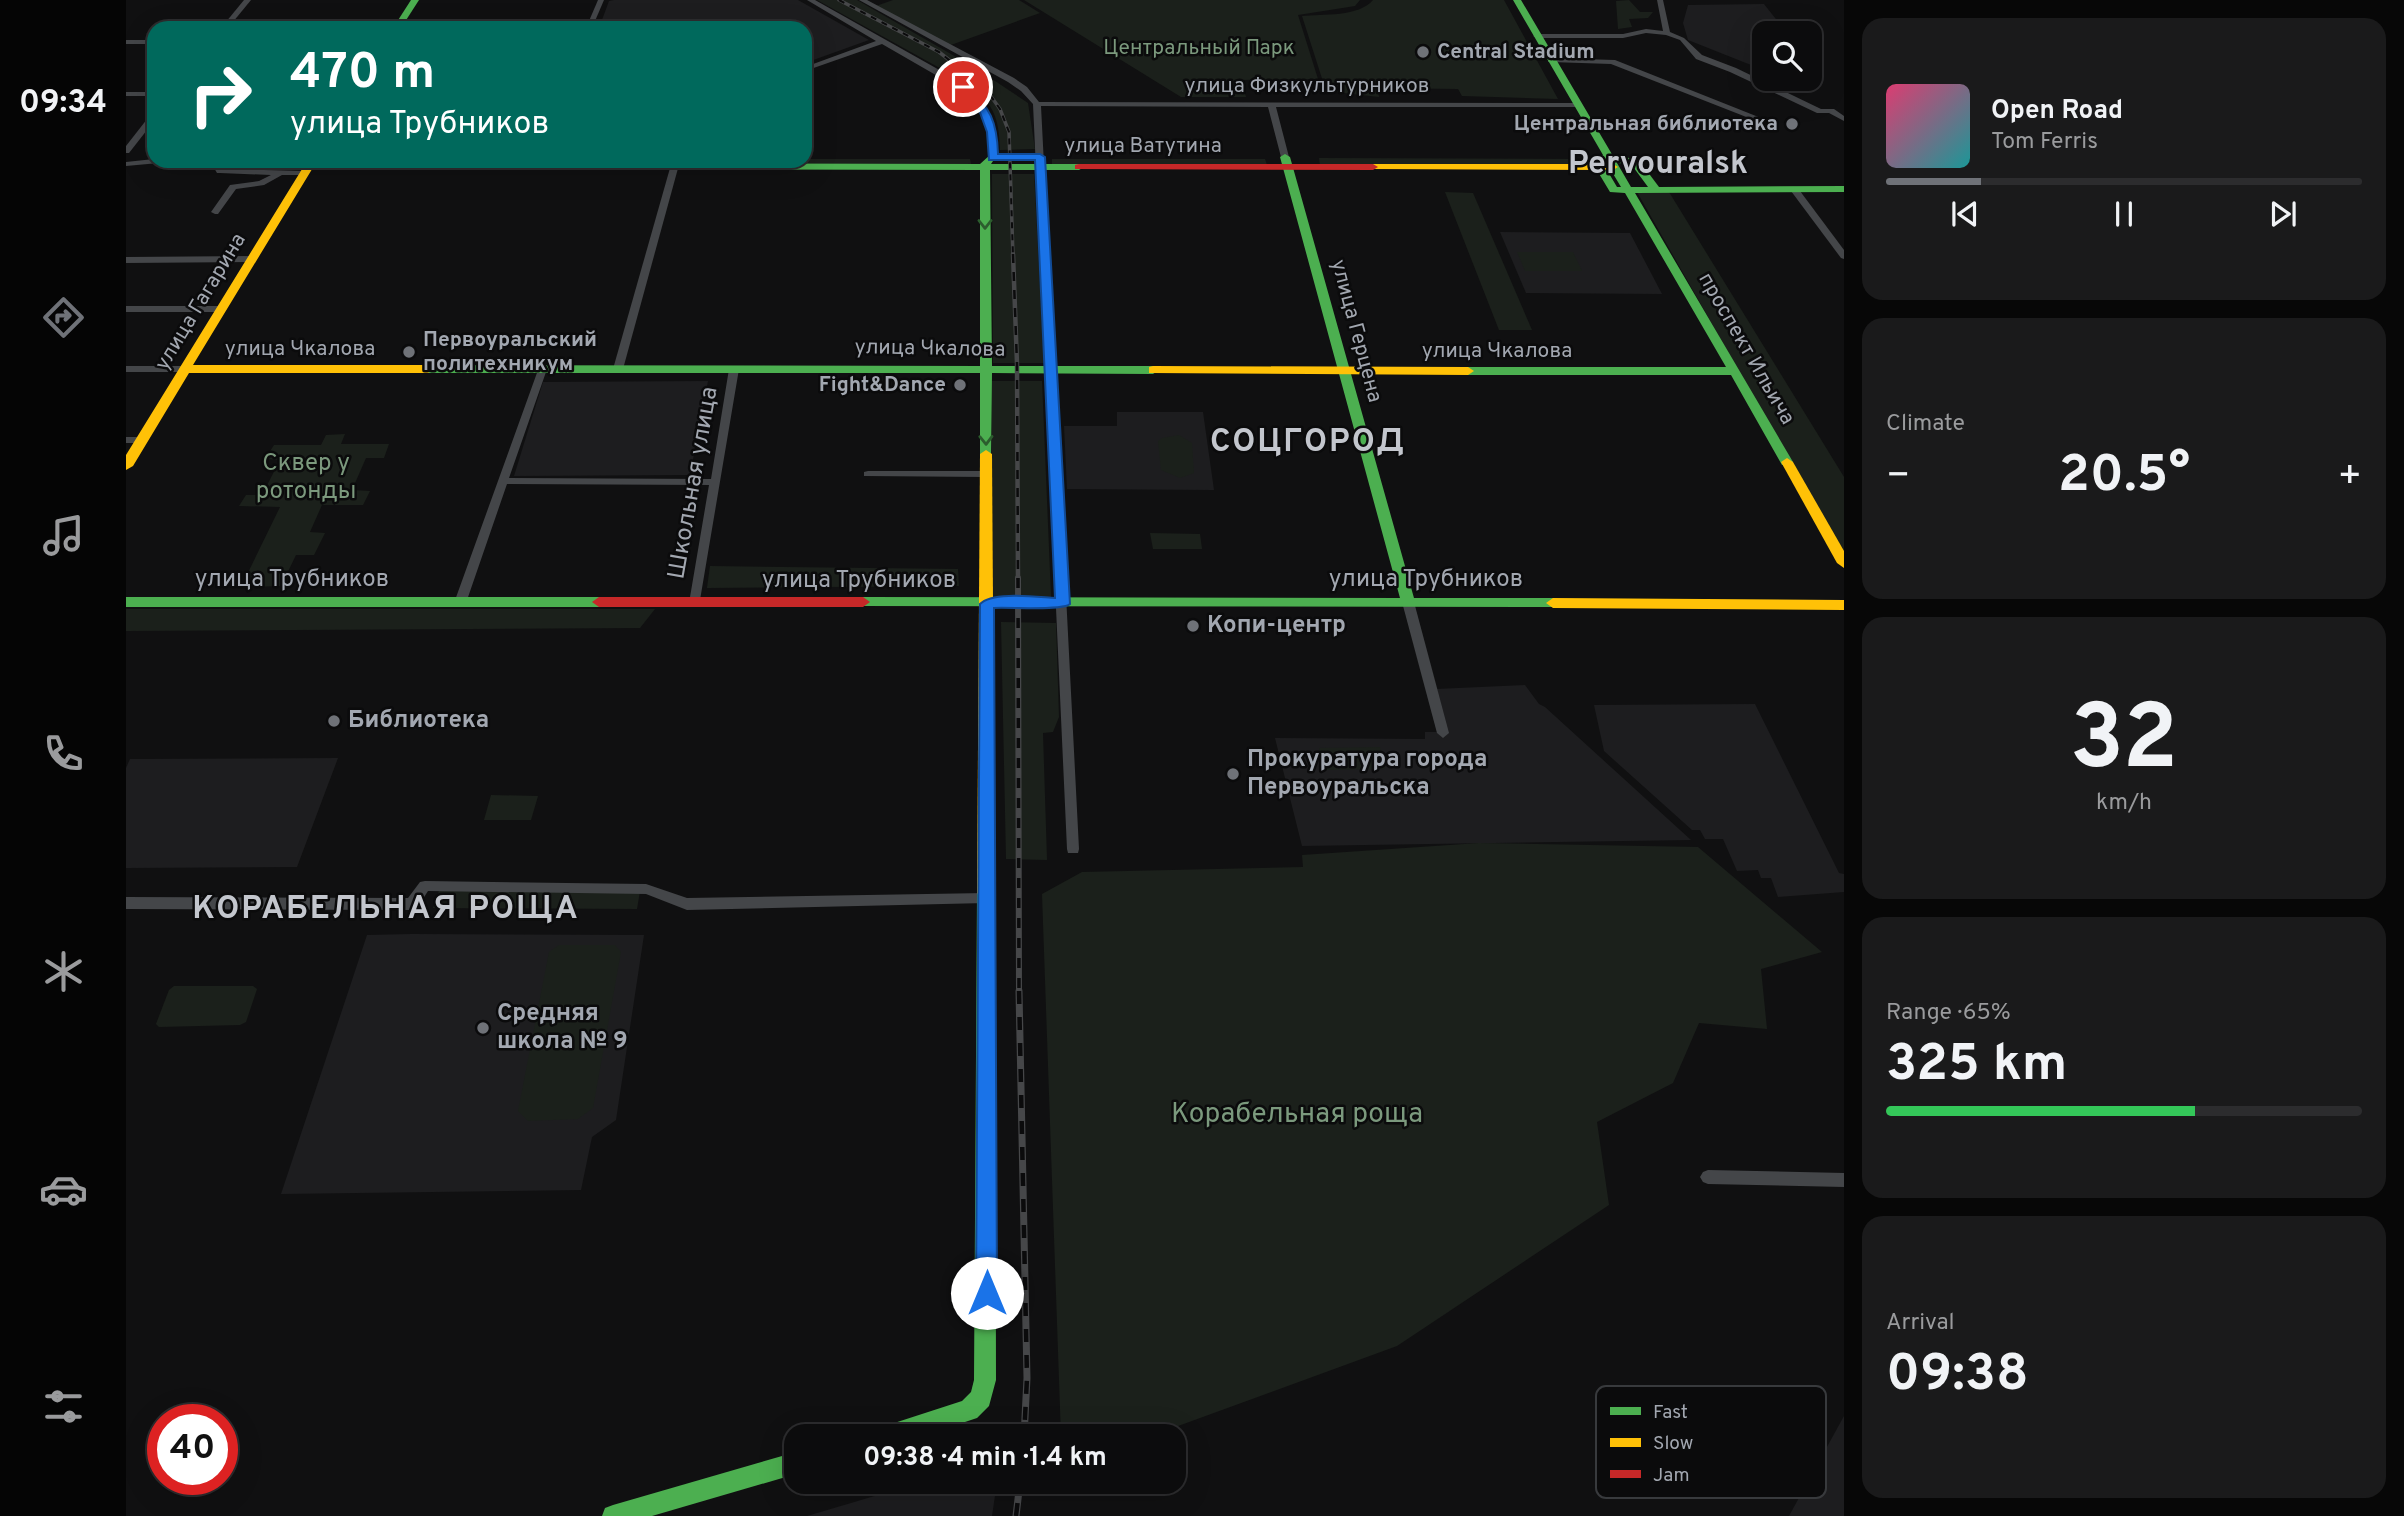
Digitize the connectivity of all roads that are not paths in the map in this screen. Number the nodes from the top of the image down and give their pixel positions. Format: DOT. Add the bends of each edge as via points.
graph roads {
  1 [pos="248,0"];
  2 [pos="415,0"];
  3 [pos="601,0"];
  4 [pos="810,0"];
  5 [pos="862,0"];
  6 [pos="1517,0"];
  7 [pos="1660,0"];
  8 [pos="230,21"];
  9 [pos="402,21"];
  10 [pos="592,21"];
  11 [pos="1667,33"];
  12 [pos="1537,36"];
  13 [pos="882,41"];
  14 [pos="126,42"];
  15 [pos="147,42"];
  16 [pos="1552,60"];
  17 [pos="812,66"];
  18 [pos="126,94"];
  19 [pos="147,94"];
  20 [pos="1271,103"];
  21 [pos="1037,104"];
  22 [pos="1577,105"];
  23 [pos="1757,118"];
  24 [pos="1844,119"];
  25 [pos="147,125"];
  26 [pos="126,151"];
  27 [pos="812,158"];
  28 [pos="989,161"];
  29 [pos="147,162"];
  30 [pos="812,162"];
  31 [pos="1040,162"];
  32 [pos="1287,162"];
  33 [pos="126,164"];
  34 [pos="1607,164"];
  35 [pos="218,168"];
  36 [pos="304,168"];
  37 [pos="307,168"];
  38 [pos="674,168"];
  39 [pos="281,173"];
  40 [pos="1655,189"];
  41 [pos="1794,189"];
  42 [pos="1844,189"];
  43 [pos="1629,190"];
  44 [pos="215,212"];
  45 [pos="1844,256"];
  46 [pos="252,258"];
  47 [pos="126,260"];
  48 [pos="126,309"];
  49 [pos="222,309"];
  50 [pos="126,369"];
  51 [pos="185,369"];
  52 [pos="618,369"];
  53 [pos="734,369"];
  54 [pos="1734,371"];
  55 [pos="541,372"];
  56 [pos="985,372"];
  57 [pos="1050,372"];
  58 [pos="1345,372"];
  59 [pos="134,440"];
  60 [pos="126,466"];
  61 [pos="868,474"];
  62 [pos="986,474"];
  63 [pos="502,481"];
  64 [pos="715,482"];
  65 [pos="1844,563"];
  66 [pos="1408,601"];
  67 [pos="126,602"];
  68 [pos="460,603"];
  69 [pos="695,603"];
  70 [pos="987,604"];
  71 [pos="1062,604"];
  72 [pos="1844,605"];
  73 [pos="1443,733"];
  74 [pos="1073,849"];
  75 [pos="986,898"];
  76 [pos="126,903"];
  77 [pos="1708,1177"];
  78 [pos="1844,1180"];
  79 [pos="925,1424"];
  80 [pos="784,1466"];
  81 [pos="613,1516"];
  1 -- 8 [label="street"];
  2 -- 9 [label="street"];
  3 -- 10 [label="street"];
  4 -- 13 [label="street"];
  5 -- 21 [label="street" via="1010,80"];
  6 -- 12 [label="street, проспект Ильича"];
  7 -- 11 [label="street"];
  11 -- 12 [label="street"];
  11 -- 24 [label="street" via="1682,38 1699,57"];
  12 -- 16 [label="street, проспект Ильича"];
  13 -- 17 [label="street"];
  13 -- 28 [label="street" via="979,101 991,126"];
  14 -- 15 [label="street"];
  16 -- 22 [label="street, проспект Ильича"];
  16 -- 23 [label="street" via="1612,62"];
  18 -- 19 [label="street"];
  20 -- 21 [label="street, улица Физкультурников"];
  20 -- 22 [label="street, улица Физкультурников"];
  20 -- 32 [label="street, улица Герцена"];
  21 -- 31 [label="street"];
  22 -- 34 [label="street, проспект Ильича"];
  25 -- 26 [label="street"];
  27 -- 28 [label="street, улица Ватутина"];
  28 -- 30 [label="street, улица Ватутина"];
  28 -- 31 [label="street, улица Ватутина"];
  28 -- 56 [label="street, one-way"];
  29 -- 33 [label="street"];
  31 -- 32 [label="street, улица Ватутина"];
  31 -- 57 [label="street"];
  32 -- 34 [label="street, улица Ватутина"];
  32 -- 58 [label="street, улица Герцена"];
  34 -- 40 [label="street" via="1634,161"];
  34 -- 43 [label="street, проспект Ильича"];
  35 -- 39 [label="street, улица Ватутина"];
  36 -- 39 [label="street, улица Ватутина"];
  37 -- 46 [label="street, улица Гагарина"];
  38 -- 52 [label="street"];
  39 -- 44 [label="street" via="261,183 233,187"];
  40 -- 41 [label="street"];
  40 -- 43 [label="street"];
  41 -- 42 [label="street"];
  41 -- 45 [label="street"];
  43 -- 54 [label="street, проспект Ильича"];
  46 -- 47 [label="street"];
  46 -- 49 [label="street, улица Гагарина"];
  48 -- 49 [label="street"];
  49 -- 51 [label="street, улица Гагарина"];
  50 -- 51 [label="street, улица Чкалова"];
  51 -- 55 [label="street, улица Чкалова"];
  51 -- 59 [label="street, улица Гагарина"];
  52 -- 53 [label="street, улица Чкалова"];
  52 -- 55 [label="street, улица Чкалова"];
  53 -- 56 [label="street, улица Чкалова"];
  53 -- 64 [label="street, Школьная улица"];
  54 -- 58 [label="street, улица Чкалова"];
  54 -- 65 [label="street, проспект Ильича"];
  55 -- 63 [label="street"];
  56 -- 57 [label="street, улица Чкалова"];
  56 -- 62 [label="street, one-way"];
  57 -- 58 [label="street, улица Чкалова"];
  57 -- 71 [label="street"];
  58 -- 66 [label="street, улица Герцена"];
  59 -- 60 [label="street, улица Гагарина"];
  61 -- 62 [label="street"];
  62 -- 70 [label="street"];
  63 -- 64 [label="street"];
  63 -- 68 [label="street"];
  64 -- 69 [label="street, Школьная улица"];
  66 -- 71 [label="street, улица Трубников"];
  66 -- 72 [label="street, улица Трубников"];
  66 -- 73 [label="street, улица Герцена"];
  67 -- 68 [label="street, улица Трубников"];
  68 -- 69 [label="street, улица Трубников"];
  69 -- 70 [label="street, улица Трубников"];
  70 -- 71 [label="street, улица Трубников"];
  70 -- 75 [label="street"];
  71 -- 74 [label="street"];
  75 -- 76 [label="street" via="687,904 646,888 425,886 412,904"];
  75 -- 79 [label="street" via="985,1380 981,1398 969,1410"];
  77 -- 78 [label="street"];
  80 -- 81 [label="street"];
}
